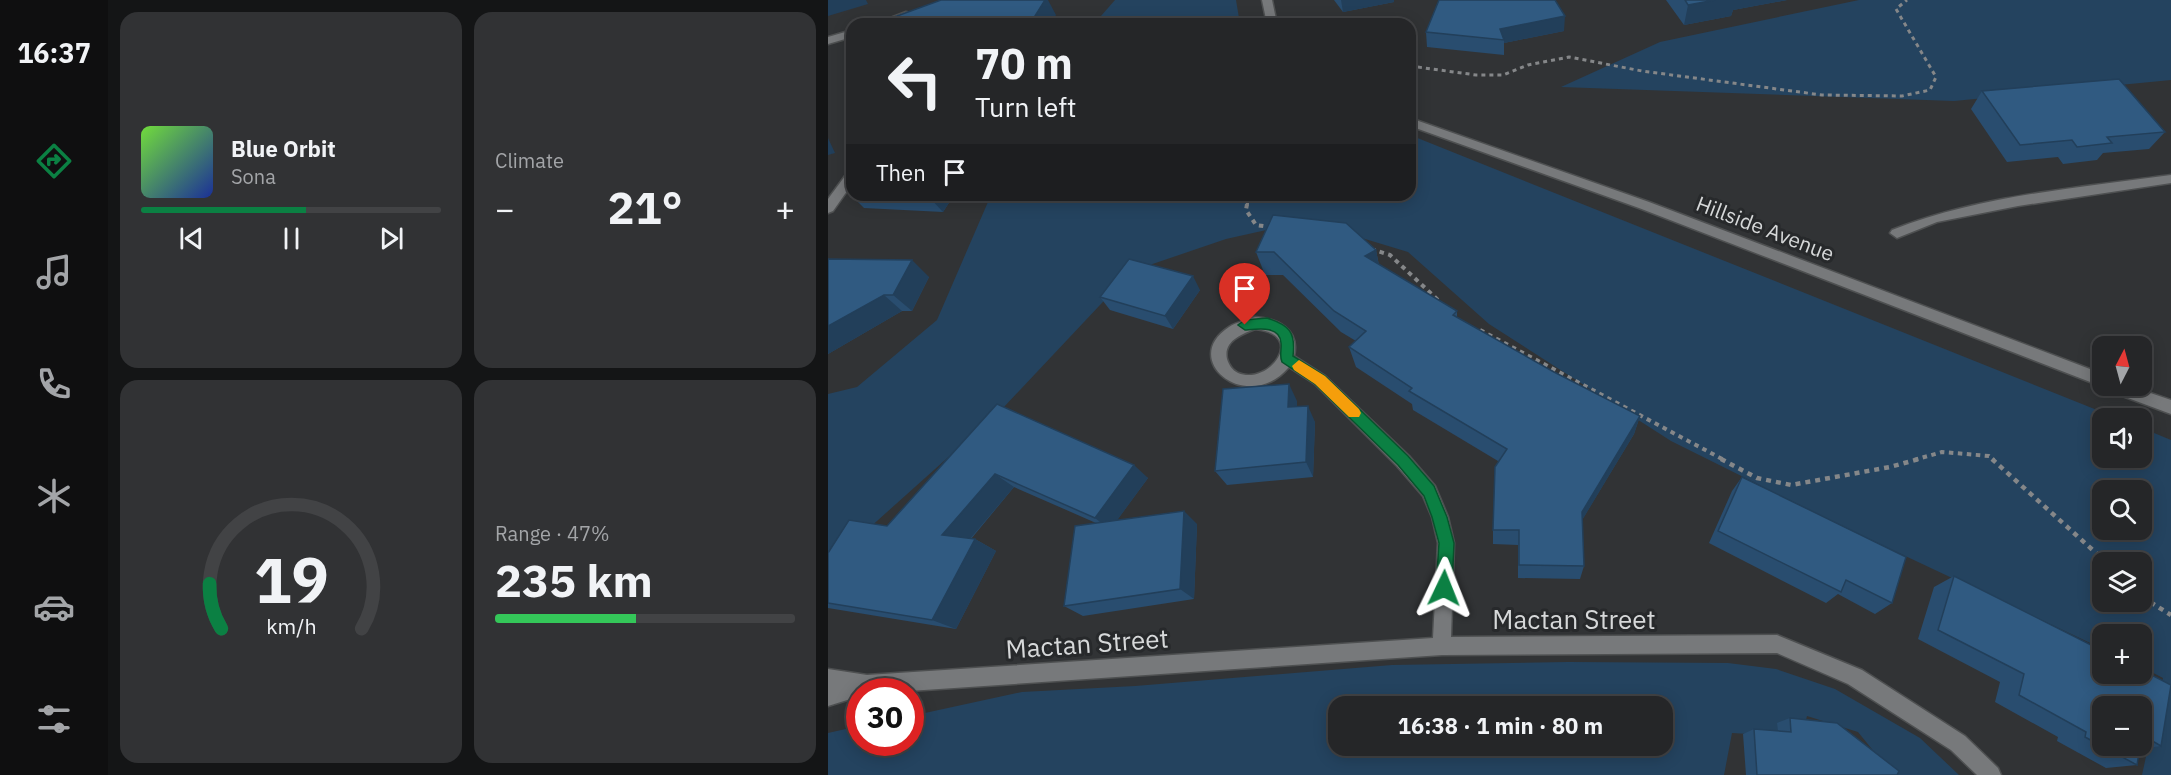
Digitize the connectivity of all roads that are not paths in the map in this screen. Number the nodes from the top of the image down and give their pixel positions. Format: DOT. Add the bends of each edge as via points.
graph roads {
  1 [pos="1267,0"];
  2 [pos="920,10"];
  3 [pos="897,18"];
  4 [pos="1271,18"];
  5 [pos="846,35"];
  6 [pos="828,41"];
  7 [pos="1416,124"];
  8 [pos="846,180"];
  9 [pos="2171,180"];
  10 [pos="846,183"];
  11 [pos="828,189"];
  12 [pos="828,208"];
  13 [pos="1897,233"];
  14 [pos="1286,358"];
  15 [pos="2092,377"];
  16 [pos="2141,396"];
  17 [pos="2171,407"];
  18 [pos="1442,646"];
  19 [pos="828,678"];
  20 [pos="924,680"];
  21 [pos="846,681"];
  22 [pos="846,691"];
  23 [pos="828,697"];
  24 [pos="1991,775"];
  1 -- 4 [label="street"];
  2 -- 3 [label="street"];
  5 -- 6 [label="street"];
  7 -- 15 [label="street, Hillside Avenue" via="1644,205"];
  8 -- 11 [label="street"];
  9 -- 13 [label="street" via="2018,201 1935,218"];
  10 -- 12 [label="street"];
  14 -- 14 [label="street" via="1288,340 1283,332 1276,326 1256,323 1234,330 1220,346 1218,356 1219,366 1226,374 1246,381 1270,374"];
  14 -- 18 [label="street" via="1320,380 1429,491 1446,543"];
  16 -- 17 [label="street"];
  18 -- 20 [label="street, Mactan Street"];
  18 -- 24 [label="street, Mactan Street" via="1777,644 1855,677 1958,743"];
  19 -- 21 [label="street, Mactan Street"];
  22 -- 23 [label="street, Mactan Street"];
}
